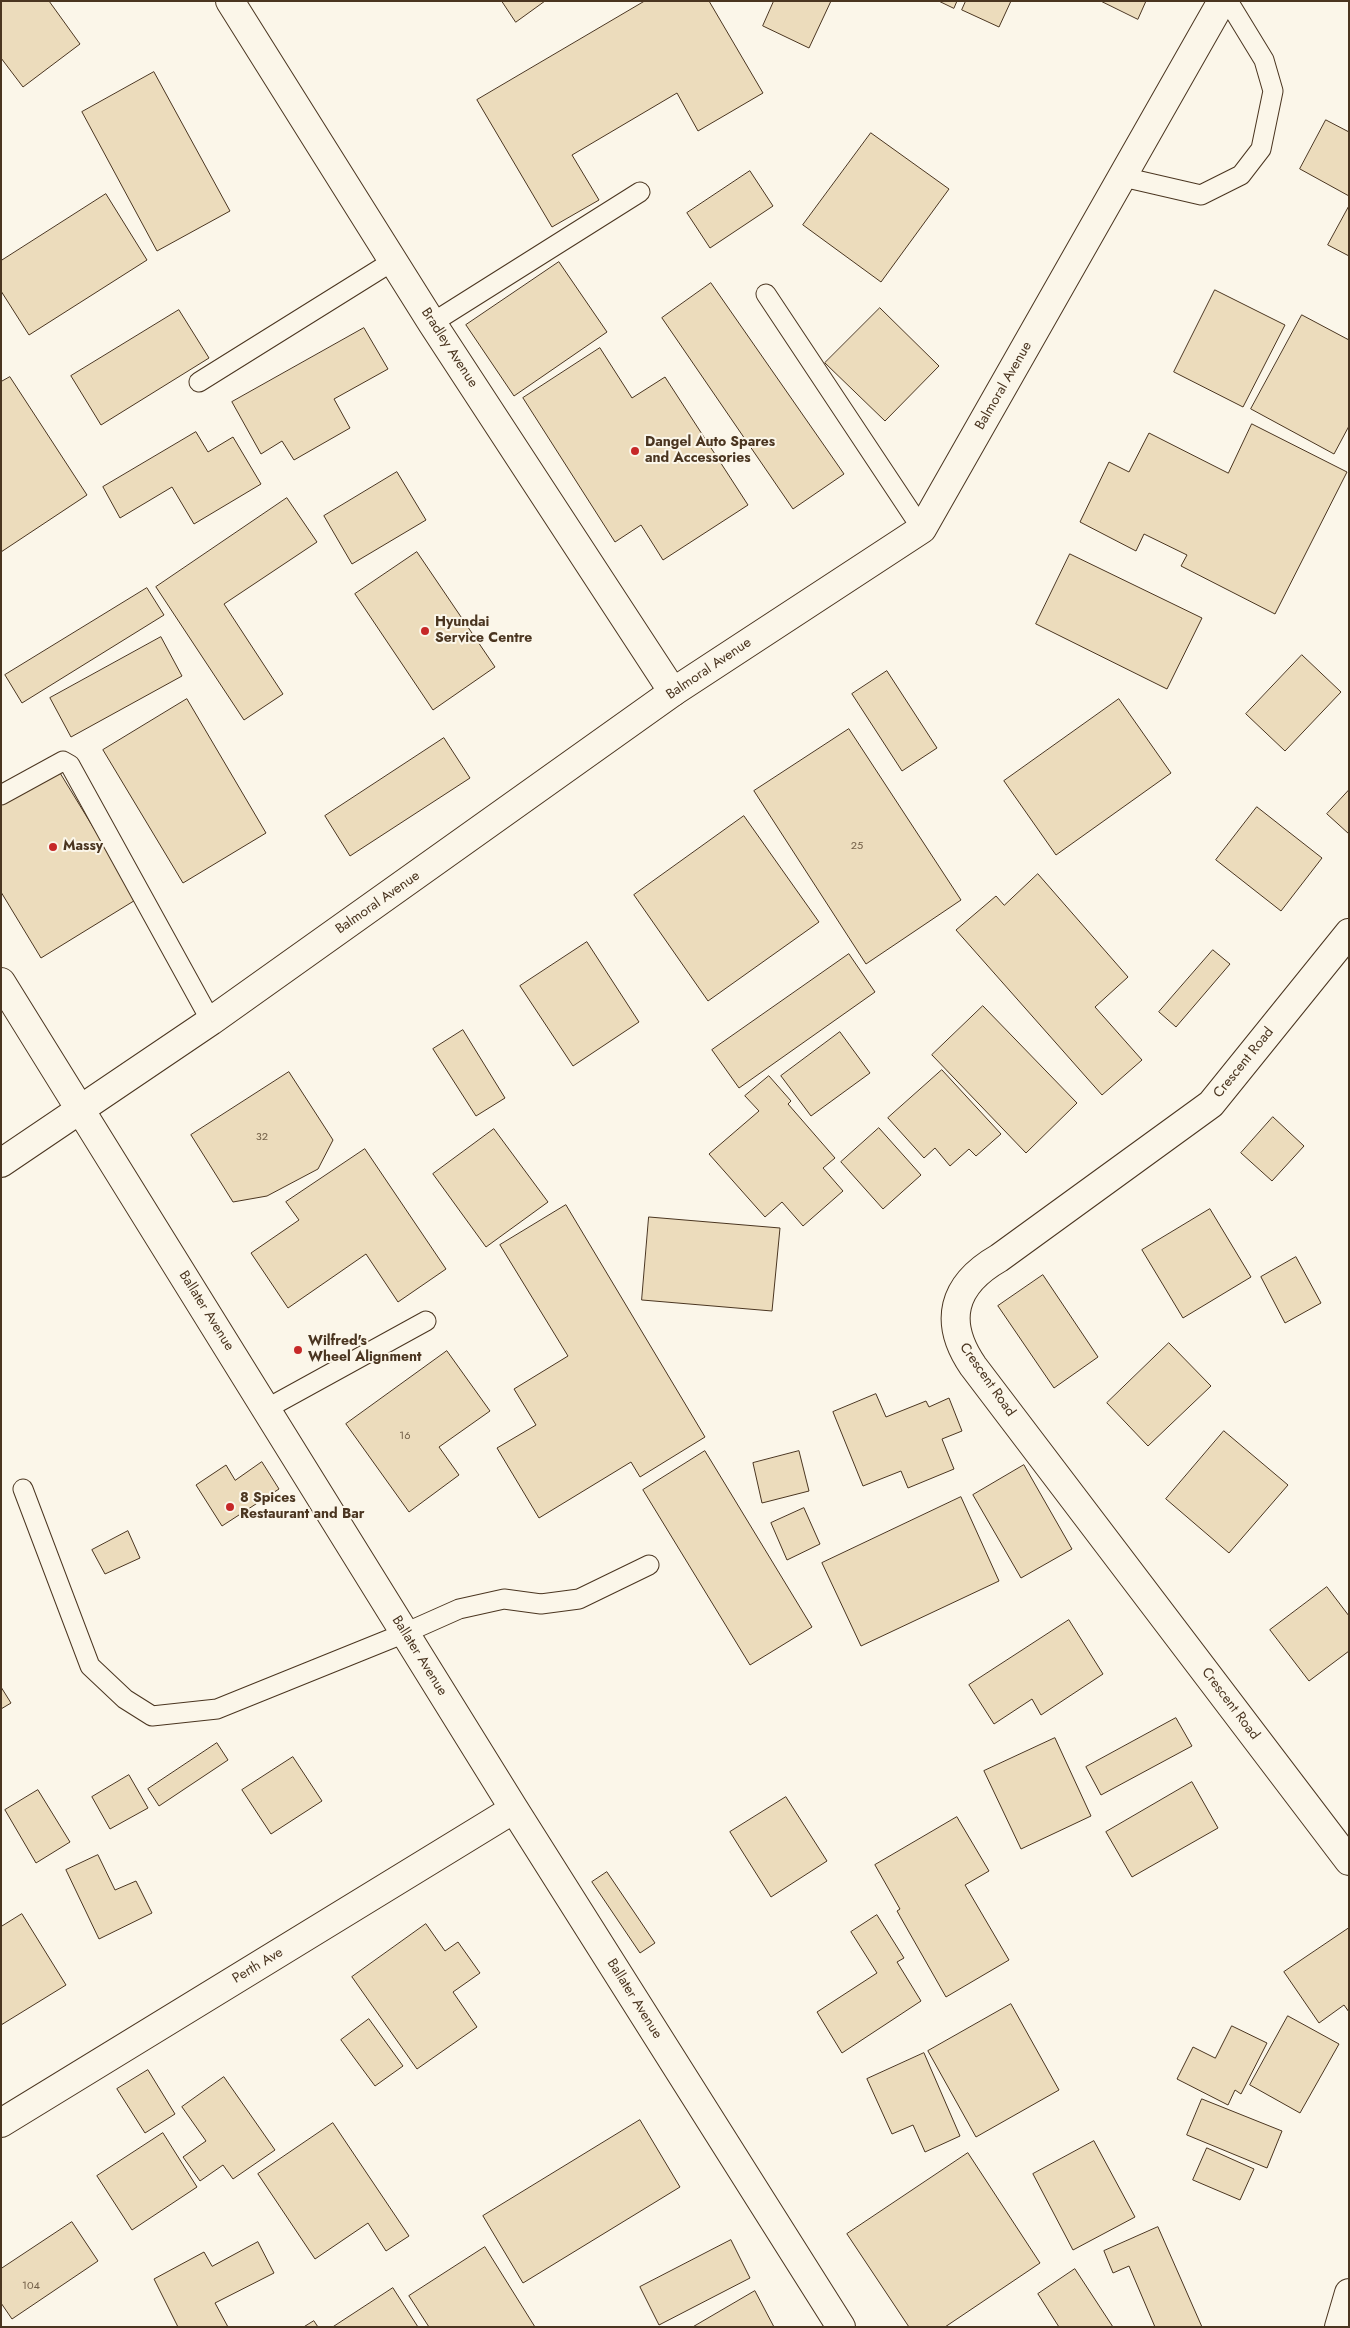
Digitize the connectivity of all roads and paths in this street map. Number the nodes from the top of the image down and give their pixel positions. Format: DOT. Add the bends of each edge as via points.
graph roads {
  1 [pos="230,1"];
  2 [pos="1222,1"];
  3 [pos="1228,1"];
  4 [pos="1123,176"];
  5 [pos="640,192"];
  6 [pos="394,261"];
  7 [pos="766,294"];
  8 [pos="432,323"];
  9 [pos="200,382"];
  10 [pos="922,529"];
  11 [pos="673,692"];
  12 [pos="1,795"];
  13 [pos="1349,933"];
  14 [pos="1,982"];
  15 [pos="211,1022"];
  16 [pos="81,1110"];
  17 [pos="1,1163"];
  18 [pos="426,1321"];
  19 [pos="266,1409"];
  20 [pos="23,1489"];
  21 [pos="649,1565"];
  22 [pos="405,1633"];
  23 [pos="514,1809"];
  24 [pos="1349,1861"];
  25 [pos="1,2122"];
  26 [pos="1349,2293"];
  27 [pos="841,2327"];
  28 [pos="1339,2327"];
  1 -- 6 [label="street, Bradley Avenue"];
  2 -- 4 [label="street, Balmoral Avenue"];
  3 -- 4 [label="lane" via="1264,60 1273,91 1261,149 1241,175 1201,195"];
  4 -- 10 [label="street, Balmoral Avenue"];
  5 -- 8 [label="lane"];
  6 -- 8 [label="street, Bradley Avenue"];
  6 -- 9 [label="lane"];
  7 -- 10 [label="lane"];
  8 -- 11 [label="street, Bradley Avenue"];
  10 -- 11 [label="street, Balmoral Avenue"];
  11 -- 15 [label="street, Balmoral Avenue"];
  12 -- 15 [label="lane" via="62,761 70,765"];
  13 -- 24 [label="street, Crescent Road" via="1210,1104 980,1269 966,1286 957,1306 956,1327 961,1348 973,1366"];
  14 -- 16 [label="street, Ballater Avenue"];
  15 -- 16 [label="street, Balmoral Avenue"];
  16 -- 17 [label="street, Balmoral Avenue"];
  16 -- 19 [label="street, Ballater Avenue"];
  18 -- 19 [label="lane"];
  19 -- 22 [label="street, Ballater Avenue"];
  20 -- 22 [label="lane" via="90,1666 125,1699 152,1716 217,1709"];
  21 -- 22 [label="lane" via="579,1599 541,1604 504,1599 459,1609"];
  22 -- 23 [label="street, Ballater Avenue"];
  23 -- 25 [label="street, Perth Ave"];
  23 -- 27 [label="street, Ballater Avenue"];
  26 -- 28 [label="street"];
}
